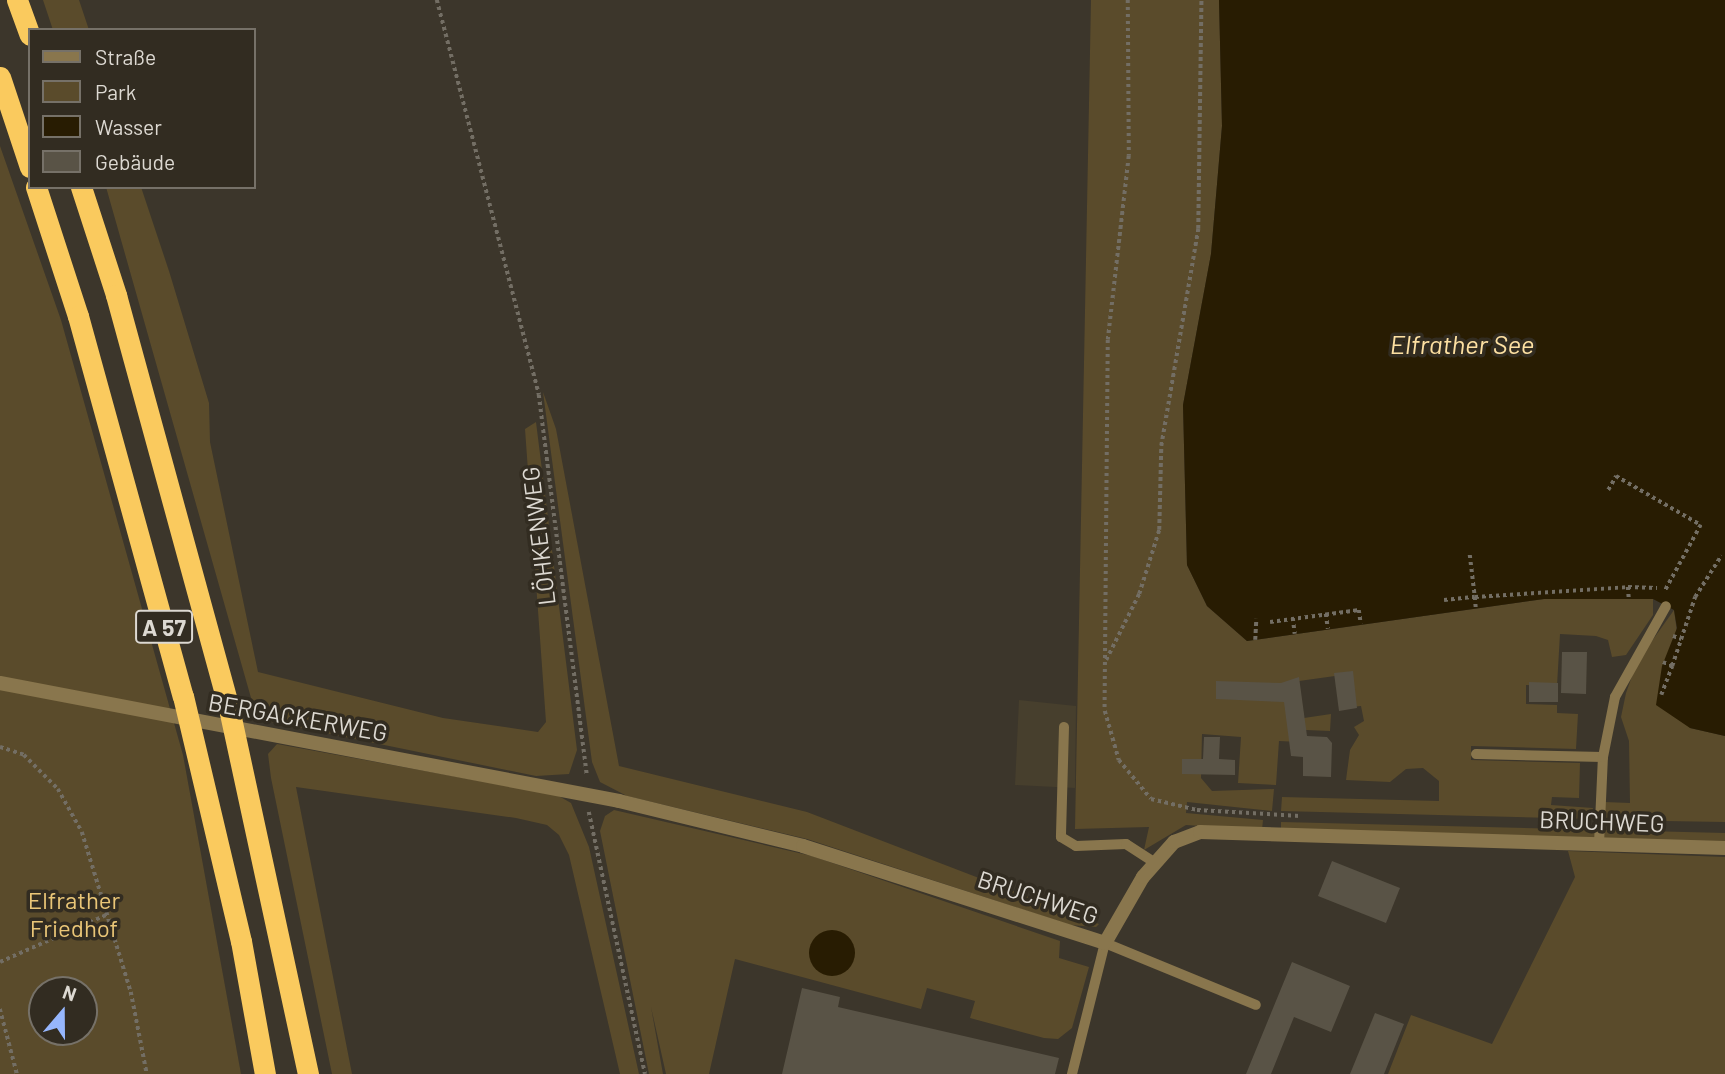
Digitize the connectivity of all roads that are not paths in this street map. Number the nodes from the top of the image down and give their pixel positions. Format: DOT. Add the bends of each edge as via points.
graph roads {
  1 [pos="17,0"];
  2 [pos="28,30"];
  3 [pos="0,77"];
  4 [pos="28,161"];
  5 [pos="37,189"];
  6 [pos="82,189"];
  7 [pos="1662,604"];
  8 [pos="0,683"];
  9 [pos="1064,727"];
  10 [pos="1476,754"];
  11 [pos="1603,757"];
  12 [pos="588,794"];
  13 [pos="1599,844"];
  14 [pos="1725,848"];
  15 [pos="1155,863"];
  16 [pos="1105,943"];
  17 [pos="1256,1005"];
  18 [pos="265,1074"];
  19 [pos="308,1074"];
  20 [pos="1072,1074"];
  1 -- 2 [label="highway"];
  3 -- 4 [label="highway"];
  5 -- 18 [label="highway, A 57" via="78,316 183,696 241,941"];
  6 -- 19 [label="highway, A 57" via="116,295 228,704"];
  7 -- 11 [label="lane" via="1615,697"];
  8 -- 12 [label="street, BERGACKERWEG"];
  9 -- 15 [label="lane" via="1061,837 1076,846 1126,844"];
  10 -- 11 [label="lane"];
  11 -- 13 [label="lane"];
  12 -- 16 [label="street, BRUCHWEG" via="803,846"];
  13 -- 14 [label="street, BRUCHWEG"];
  13 -- 15 [label="street, BRUCHWEG" via="1200,832 1174,842"];
  15 -- 16 [label="street, BRUCHWEG"];
  16 -- 17 [label="lane"];
  16 -- 20 [label="lane"];
}
